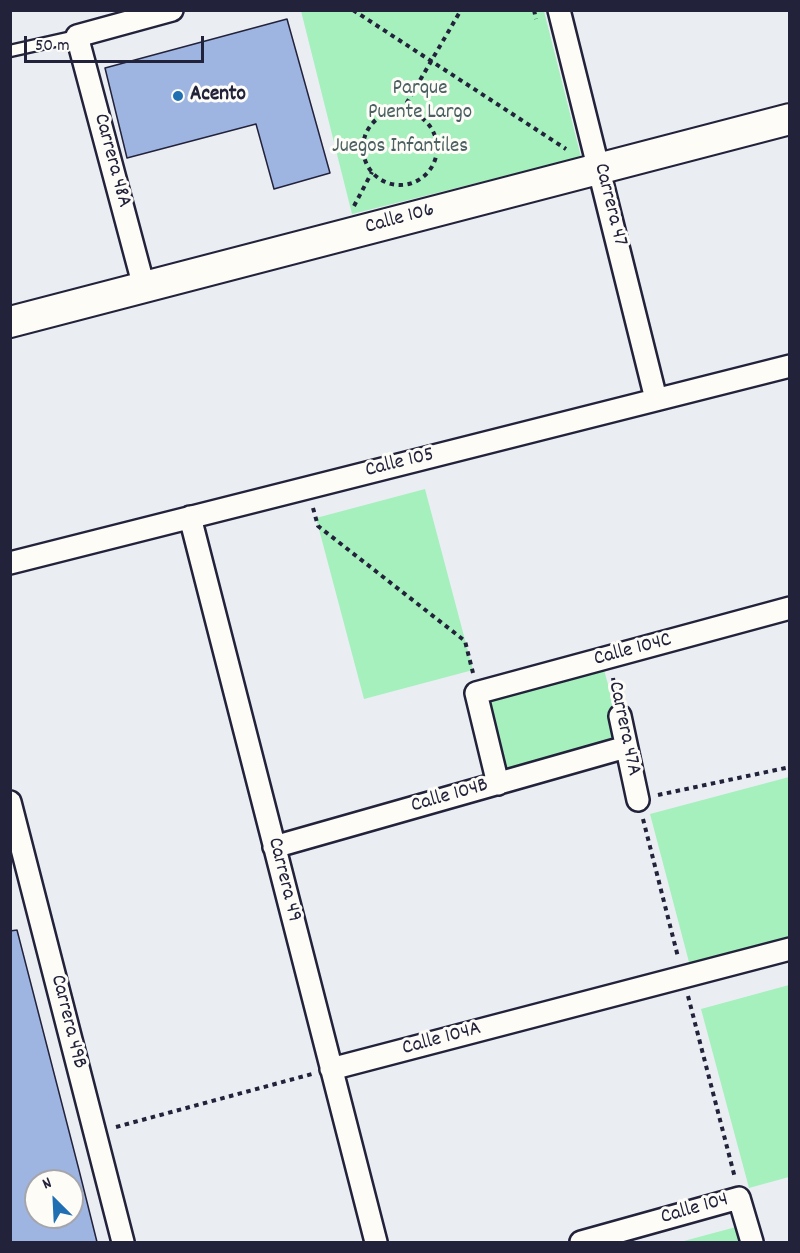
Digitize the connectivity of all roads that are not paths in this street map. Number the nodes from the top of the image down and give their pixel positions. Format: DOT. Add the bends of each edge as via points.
graph roads {
  1 [pos="172,10"];
  2 [pos="559,10"];
  3 [pos="77,36"];
  4 [pos="10,51"];
  5 [pos="789,119"];
  6 [pos="600,168"];
  7 [pos="144,287"];
  8 [pos="10,322"];
  9 [pos="789,366"];
  10 [pos="656,399"];
  11 [pos="190,517"];
  12 [pos="10,562"];
  13 [pos="789,608"];
  14 [pos="620,716"];
  15 [pos="626,747"];
  16 [pos="498,784"];
  17 [pos="638,800"];
  18 [pos="10,802"];
  19 [pos="274,847"];
  20 [pos="789,949"];
  21 [pos="331,1069"];
  22 [pos="603,1239"];
  23 [pos="123,1242"];
  24 [pos="376,1242"];
  25 [pos="581,1242"];
  26 [pos="752,1242"];
  1 -- 3 [label="street"];
  2 -- 6 [label="street, Carrera 47"];
  3 -- 4 [label="lane"];
  3 -- 7 [label="street, Carrera 48A"];
  5 -- 6 [label="street, Calle 106"];
  6 -- 7 [label="street, Calle 106"];
  6 -- 10 [label="street, Carrera 47"];
  7 -- 8 [label="street, Calle 106"];
  9 -- 10 [label="street, Calle 105"];
  10 -- 11 [label="street, Calle 105"];
  11 -- 12 [label="street, Calle 105"];
  11 -- 19 [label="street, Carrera 49"];
  13 -- 16 [label="street, Calle 104C" via="476,693"];
  14 -- 15 [label="street, Carrera 47A"];
  15 -- 16 [label="street, Calle 104B"];
  15 -- 17 [label="street, Carrera 47A"];
  16 -- 19 [label="street, Calle 104B"];
  18 -- 23 [label="street, Carrera 49B"];
  19 -- 21 [label="street, Carrera 49"];
  20 -- 21 [label="street, Calle 104A"];
  21 -- 24 [label="street, Carrera 49"];
  22 -- 25 [label="street, Calle 104"];
  22 -- 26 [label="street, Calle 104" via="740,1198"];
}
